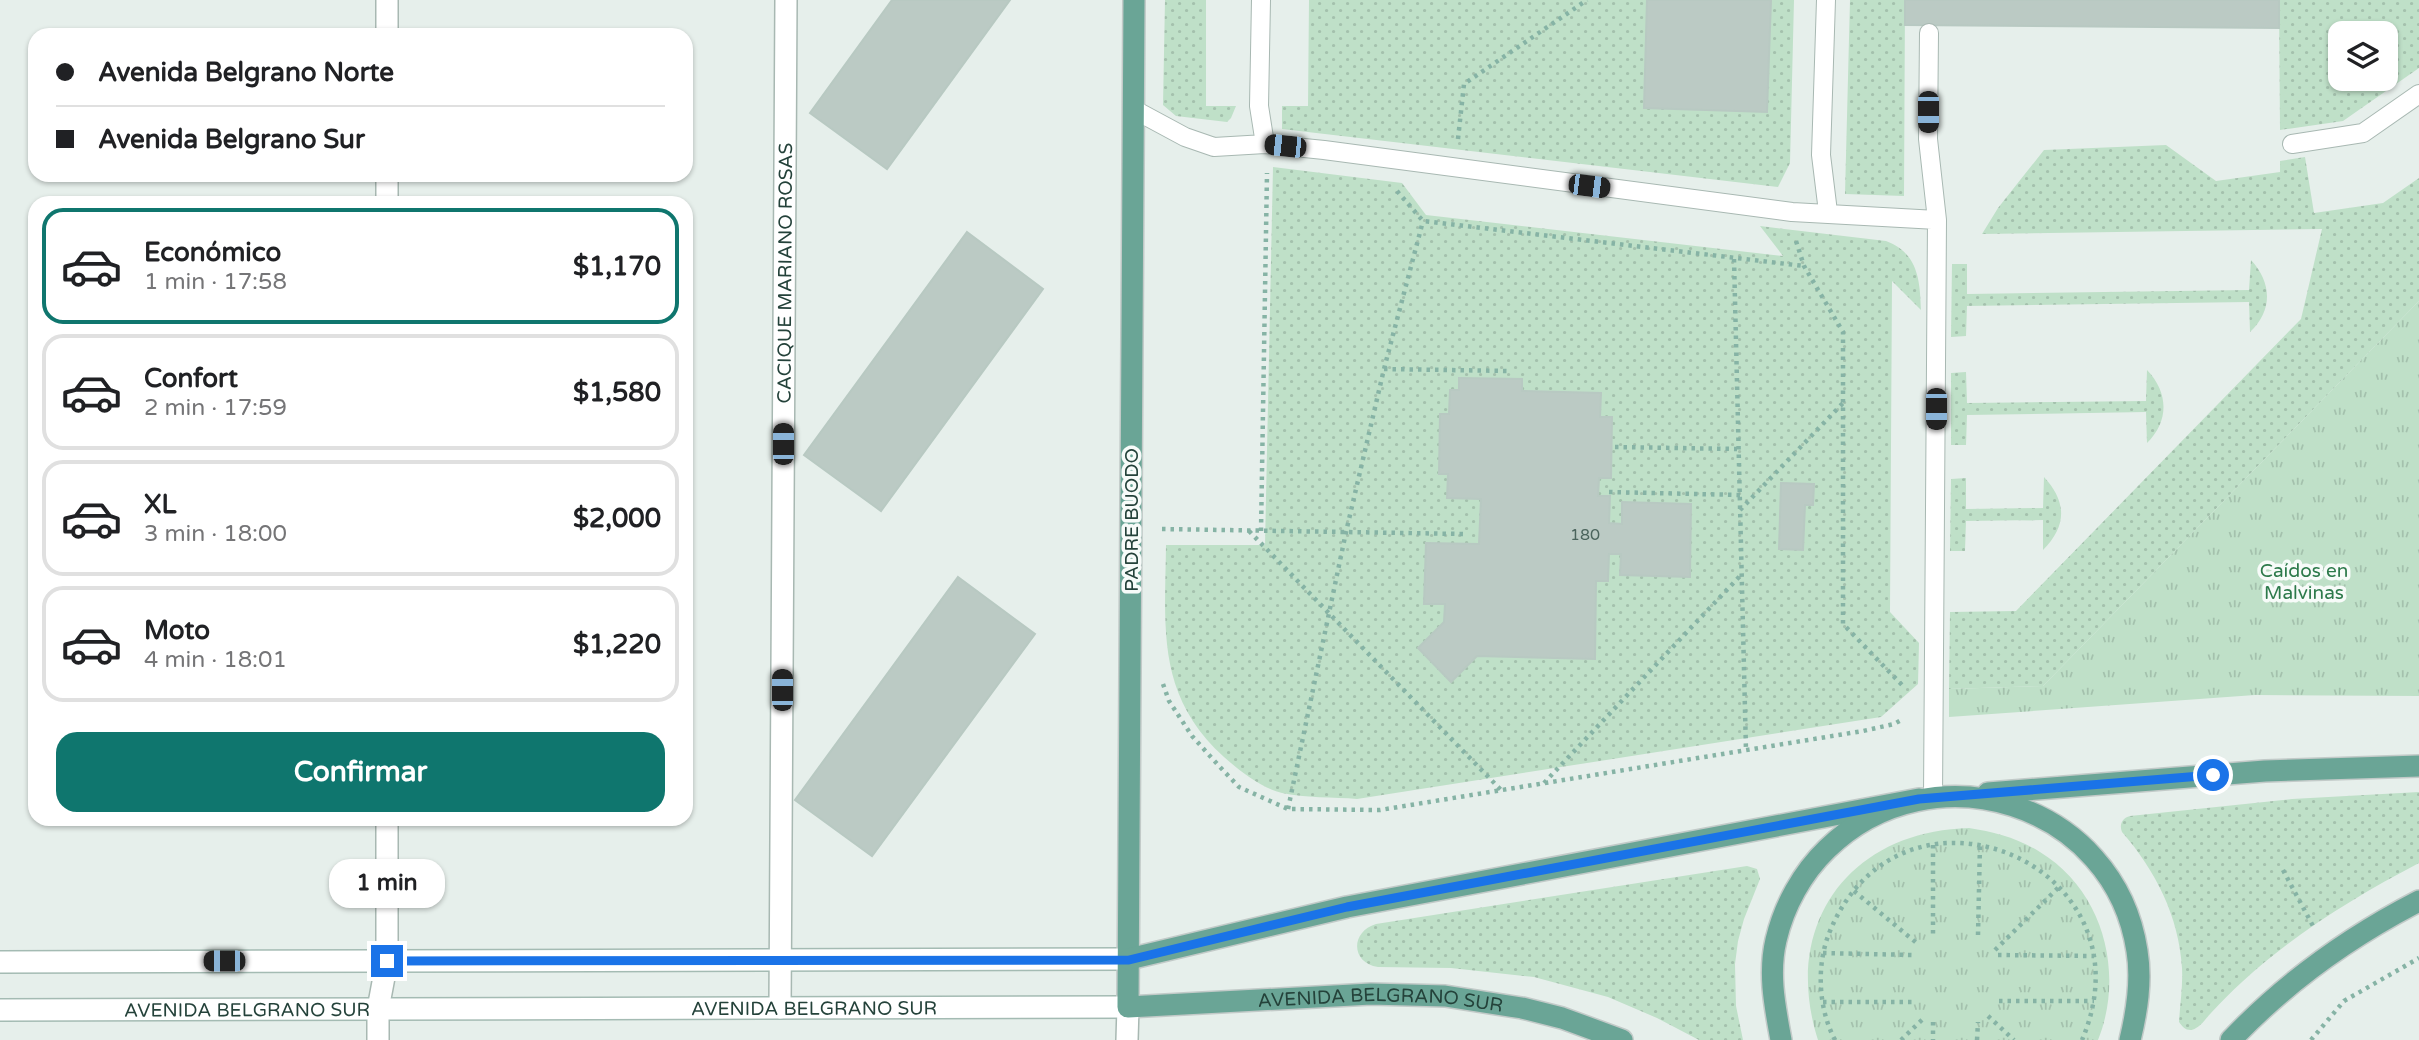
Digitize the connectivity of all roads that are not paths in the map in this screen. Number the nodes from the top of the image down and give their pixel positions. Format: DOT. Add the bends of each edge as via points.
graph roads {
  1 [pos="387,0"];
  2 [pos="786,0"];
  3 [pos="1134,0"];
  4 [pos="1261,0"];
  5 [pos="1826,0"];
  6 [pos="387,28"];
  7 [pos="1929,33"];
  8 [pos="2419,94"];
  9 [pos="1133,109"];
  10 [pos="1265,144"];
  11 [pos="2292,144"];
  12 [pos="1828,212"];
  13 [pos="1937,220"];
  14 [pos="2419,766"];
  15 [pos="1934,797"];
  16 [pos="387,826"];
  17 [pos="2419,901"];
  18 [pos="2409,912"];
  19 [pos="1129,960"];
  20 [pos="387,961"];
  21 [pos="780,961"];
  22 [pos="0,962"];
  23 [pos="2139,981"];
  24 [pos="1128,1007"];
  25 [pos="780,1008"];
  26 [pos="378,1009"];
  27 [pos="0,1010"];
  28 [pos="1781,1038"];
  29 [pos="378,1040"];
  30 [pos="1127,1040"];
  31 [pos="1622,1040"];
  32 [pos="2130,1040"];
  33 [pos="2141,1040"];
  34 [pos="2231,1040"];
  1 -- 6 [label="main road"];
  2 -- 21 [label="main road, CACIQUE MARIANO ROSAS"];
  3 -- 9 [label="main road, PADRE BUODO"];
  4 -- 10 [label="lane" via="1259,106"];
  5 -- 12 [label="lane" via="1821,155"];
  7 -- 13 [label="lane" via="1928,139"];
  8 -- 11 [label="lane" via="2362,133"];
  9 -- 10 [label="lane" via="1214,147"];
  9 -- 19 [label="main road, PADRE BUODO"];
  10 -- 12 [label="lane" via="1792,212"];
  12 -- 13 [label="lane"];
  13 -- 15 [label="lane"];
  14 -- 15 [label="main road" via="2265,771"];
  15 -- 19 [label="main road" via="1347,907"];
  15 -- 23 [label="main road" via="1978,797 2016,806 2061,829 2084,848 2122,904 2137,950"];
  15 -- 28 [label="main road" via="1882,811 1839,837 1799,884 1785,911 1772,972"];
  16 -- 20 [label="main road"];
  17 -- 18 [label="main road"];
  18 -- 34 [label="main road" via="2328,955"];
  19 -- 21 [label="main road"];
  19 -- 24 [label="main road, PADRE BUODO"];
  20 -- 21 [label="main road"];
  20 -- 22 [label="main road"];
  20 -- 26 [label="main road"];
  21 -- 25 [label="main road, CACIQUE MARIANO ROSAS"];
  23 -- 32 [label="main road"];
  23 -- 33 [label="main road"];
  24 -- 25 [label="main road, AVENIDA BELGRANO SUR"];
  24 -- 30 [label="main road, PADRE BUODO"];
  24 -- 31 [label="main road, AVENIDA BELGRANO SUR" via="1371,994 1445,996 1522,1007"];
  25 -- 26 [label="main road, AVENIDA BELGRANO SUR"];
  26 -- 27 [label="main road, AVENIDA BELGRANO SUR"];
  26 -- 29 [label="main road"];
}
